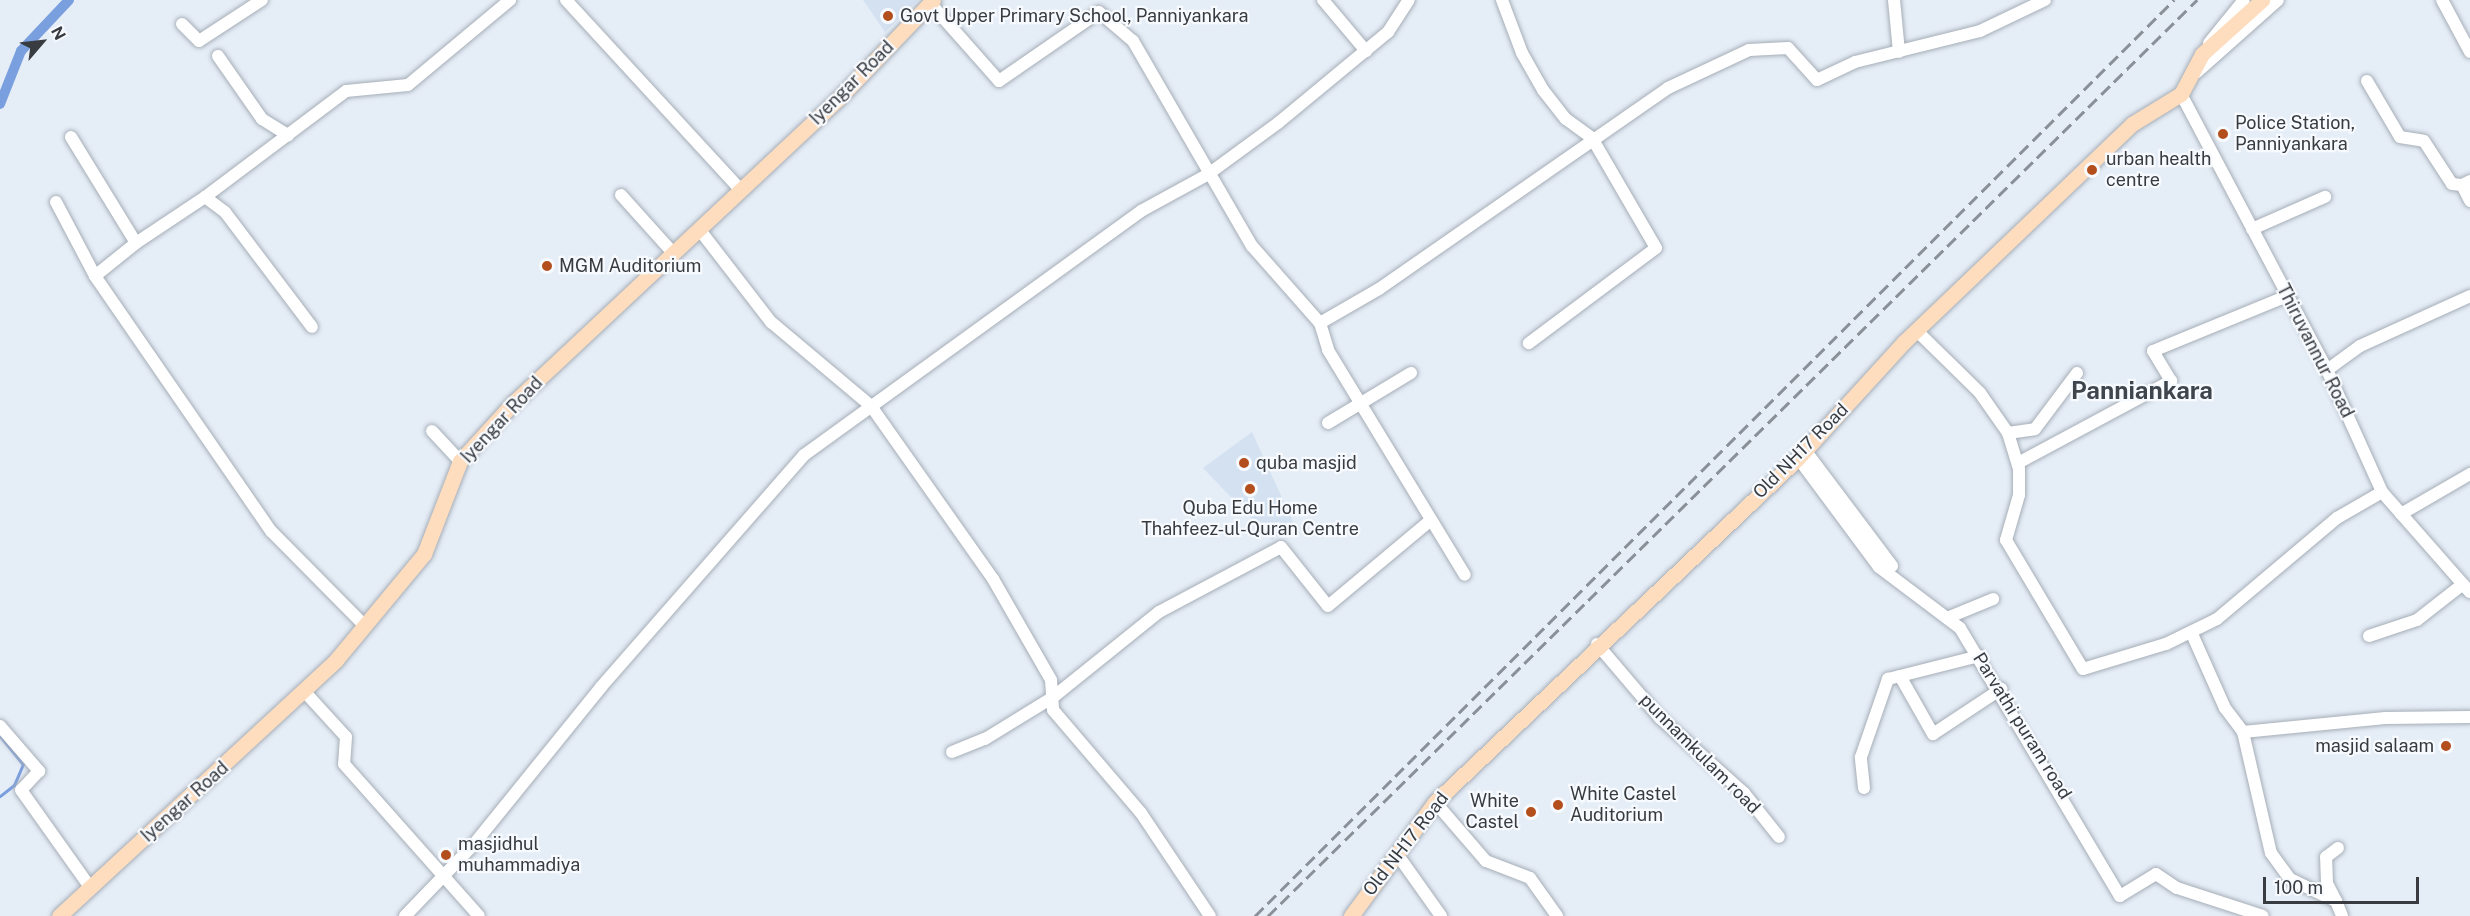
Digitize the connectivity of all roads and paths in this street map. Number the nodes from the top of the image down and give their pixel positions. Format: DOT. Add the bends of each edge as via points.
graph roads {
  1 [pos="262,0"];
  2 [pos="510,0"];
  3 [pos="566,0"];
  4 [pos="1323,0"];
  5 [pos="1409,0"];
  6 [pos="1503,0"];
  7 [pos="1894,0"];
  8 [pos="2045,0"];
  9 [pos="2244,0"];
  10 [pos="2262,0"];
  11 [pos="2278,0"];
  12 [pos="2442,0"];
  13 [pos="932,1"];
  14 [pos="182,24"];
  15 [pos="1365,51"];
  16 [pos="1899,52"];
  17 [pos="2470,52"];
  18 [pos="2202,54"];
  19 [pos="218,56"];
  20 [pos="2367,81"];
  21 [pos="2181,94"];
  22 [pos="288,135"];
  23 [pos="71,136"];
  24 [pos="1592,138"];
  25 [pos="1207,176"];
  26 [pos="2466,183"];
  27 [pos="741,190"];
  28 [pos="621,195"];
  29 [pos="205,197"];
  30 [pos="2325,197"];
  31 [pos="2470,201"];
  32 [pos="56,202"];
  33 [pos="699,229"];
  34 [pos="2252,229"];
  35 [pos="136,243"];
  36 [pos="673,253"];
  37 [pos="95,276"];
  38 [pos="2287,296"];
  39 [pos="2470,296"];
  40 [pos="1320,323"];
  41 [pos="312,327"];
  42 [pos="1916,330"];
  43 [pos="1529,343"];
  44 [pos="2327,370"];
  45 [pos="1411,373"];
  46 [pos="2077,373"];
  47 [pos="1360,404"];
  48 [pos="871,406"];
  49 [pos="1328,423"];
  50 [pos="432,431"];
  51 [pos="2008,433"];
  52 [pos="1801,454"];
  53 [pos="460,461"];
  54 [pos="2018,463"];
  55 [pos="2470,474"];
  56 [pos="2382,492"];
  57 [pos="2401,513"];
  58 [pos="1431,520"];
  59 [pos="1892,567"];
  60 [pos="1466,575"];
  61 [pos="2467,588"];
  62 [pos="1993,599"];
  63 [pos="1947,618"];
  64 [pos="365,626"];
  65 [pos="2192,634"];
  66 [pos="2369,636"];
  67 [pos="1596,644"];
  68 [pos="1979,656"];
  69 [pos="1900,676"];
  70 [pos="2001,689"];
  71 [pos="304,691"];
  72 [pos="1052,698"];
  73 [pos="2470,717"];
  74 [pos="0,726"];
  75 [pos="2243,732"];
  76 [pos="952,752"];
  77 [pos="1864,788"];
  78 [pos="1435,802"];
  79 [pos="1779,837"];
  80 [pos="2338,848"];
  81 [pos="1397,854"];
  82 [pos="444,875"];
  83 [pos="90,887"];
  84 [pos="2336,901"];
  85 [pos="59,916"];
  86 [pos="405,916"];
  87 [pos="479,916"];
  88 [pos="1210,916"];
  89 [pos="1351,916"];
  90 [pos="1441,916"];
  91 [pos="1557,916"];
  92 [pos="2263,916"];
  93 [pos="2343,916"];
  1 -- 14 [label="street" via="199,41"];
  2 -- 22 [label="street" via="408,85 346,92"];
  3 -- 27 [label="street"];
  4 -- 15 [label="street"];
  5 -- 15 [label="street" via="1388,32"];
  6 -- 24 [label="street" via="1522,53 1543,90 1566,119"];
  7 -- 16 [label="street"];
  8 -- 16 [label="street" via="1980,31"];
  9 -- 18 [label="street"];
  10 -- 18 [label="main road"];
  11 -- 21 [label="street" via="2206,61"];
  12 -- 17 [label="street"];
  13 -- 25 [label="street" via="999,81 1047,53 1099,12 1133,41"];
  13 -- 27 [label="main road, Iyengar Road"];
  15 -- 25 [label="street"];
  16 -- 24 [label="street" via="1816,80 1788,48 1749,51 1668,88"];
  18 -- 21 [label="main road"];
  19 -- 22 [label="street" via="262,119"];
  20 -- 26 [label="street" via="2400,137 2424,141 2451,184"];
  21 -- 34 [label="street, Thiruvannur Road"];
  21 -- 42 [label="main road, Old NH17 Road" via="2132,124"];
  22 -- 29 [label="street"];
  23 -- 35 [label="street"];
  24 -- 40 [label="street" via="1379,289"];
  24 -- 43 [label="street" via="1656,248"];
  25 -- 40 [label="street" via="1252,246"];
  25 -- 48 [label="street" via="1141,211"];
  26 -- 31 [label="street"];
  27 -- 33 [label="main road, Iyengar Road"];
  28 -- 36 [label="street"];
  29 -- 35 [label="street"];
  29 -- 41 [label="street" via="225,212"];
  30 -- 34 [label="street"];
  32 -- 37 [label="street"];
  33 -- 36 [label="main road, Iyengar Road"];
  33 -- 48 [label="street" via="771,322"];
  34 -- 38 [label="street, Thiruvannur Road"];
  35 -- 37 [label="street"];
  36 -- 53 [label="main road, Iyengar Road" via="513,403"];
  37 -- 64 [label="street" via="272,531"];
  38 -- 44 [label="street, Thiruvannur Road"];
  38 -- 54 [label="street" via="2153,351 2171,381"];
  39 -- 44 [label="street" via="2360,346"];
  40 -- 47 [label="street" via="1328,350"];
  42 -- 51 [label="street" via="1980,393"];
  42 -- 52 [label="main road, Old NH17 Road"];
  44 -- 56 [label="street, Thiruvannur Road"];
  45 -- 47 [label="street"];
  46 -- 51 [label="street" via="2035,429"];
  47 -- 49 [label="street"];
  47 -- 58 [label="street"];
  48 -- 72 [label="street" via="993,579 1051,680"];
  48 -- 82 [label="street" via="804,455"];
  50 -- 53 [label="street"];
  51 -- 54 [label="street"];
  52 -- 59 [label="street"];
  52 -- 63 [label="street, Parvathi puram road" via="1879,567"];
  52 -- 67 [label="main road, Old NH17 Road"];
  53 -- 64 [label="main road, Iyengar Road" via="424,554"];
  54 -- 65 [label="street" via="2019,495 2006,540 2083,669"];
  55 -- 57 [label="street"];
  56 -- 57 [label="street, Thiruvannur Road"];
  56 -- 65 [label="street" via="2337,518 2217,619"];
  57 -- 61 [label="street, Thiruvannur Road"];
  58 -- 60 [label="street"];
  58 -- 72 [label="street" via="1328,606 1281,547 1159,612"];
  61 -- 66 [label="street" via="2417,620"];
  62 -- 63 [label="street"];
  63 -- 68 [label="street, Parvathi puram road"];
  64 -- 71 [label="main road, Iyengar Road"];
  65 -- 75 [label="street" via="2224,708"];
  67 -- 78 [label="main road, Old NH17 Road"];
  67 -- 79 [label="street, punnamkulam road" via="1660,718 1744,793"];
  68 -- 69 [label="street"];
  68 -- 70 [label="street, Parvathi puram road"];
  69 -- 70 [label="street" via="1933,734"];
  69 -- 77 [label="street" via="1888,679 1862,757"];
  70 -- 92 [label="street, Parvathi puram road" via="2120,896 2156,874 2177,888"];
  71 -- 82 [label="street" via="346,737 344,764"];
  71 -- 83 [label="main road, Iyengar Road"];
  72 -- 76 [label="street" via="985,739"];
  72 -- 88 [label="street" via="1053,710 1141,813"];
  73 -- 75 [label="street" via="2385,718"];
  74 -- 83 [label="street" via="39,771 21,790"];
  75 -- 84 [label="street" via="2271,853 2290,879"];
  78 -- 81 [label="main road, Old NH17 Road"];
  78 -- 91 [label="street" via="1486,861 1530,878"];
  80 -- 84 [label="street" via="2326,857 2327,883"];
  81 -- 89 [label="main road, Old NH17 Road"];
  81 -- 90 [label="street"];
  82 -- 86 [label="street"];
  82 -- 87 [label="street"];
  83 -- 85 [label="main road, Iyengar Road"];
  84 -- 93 [label="street"];
}
